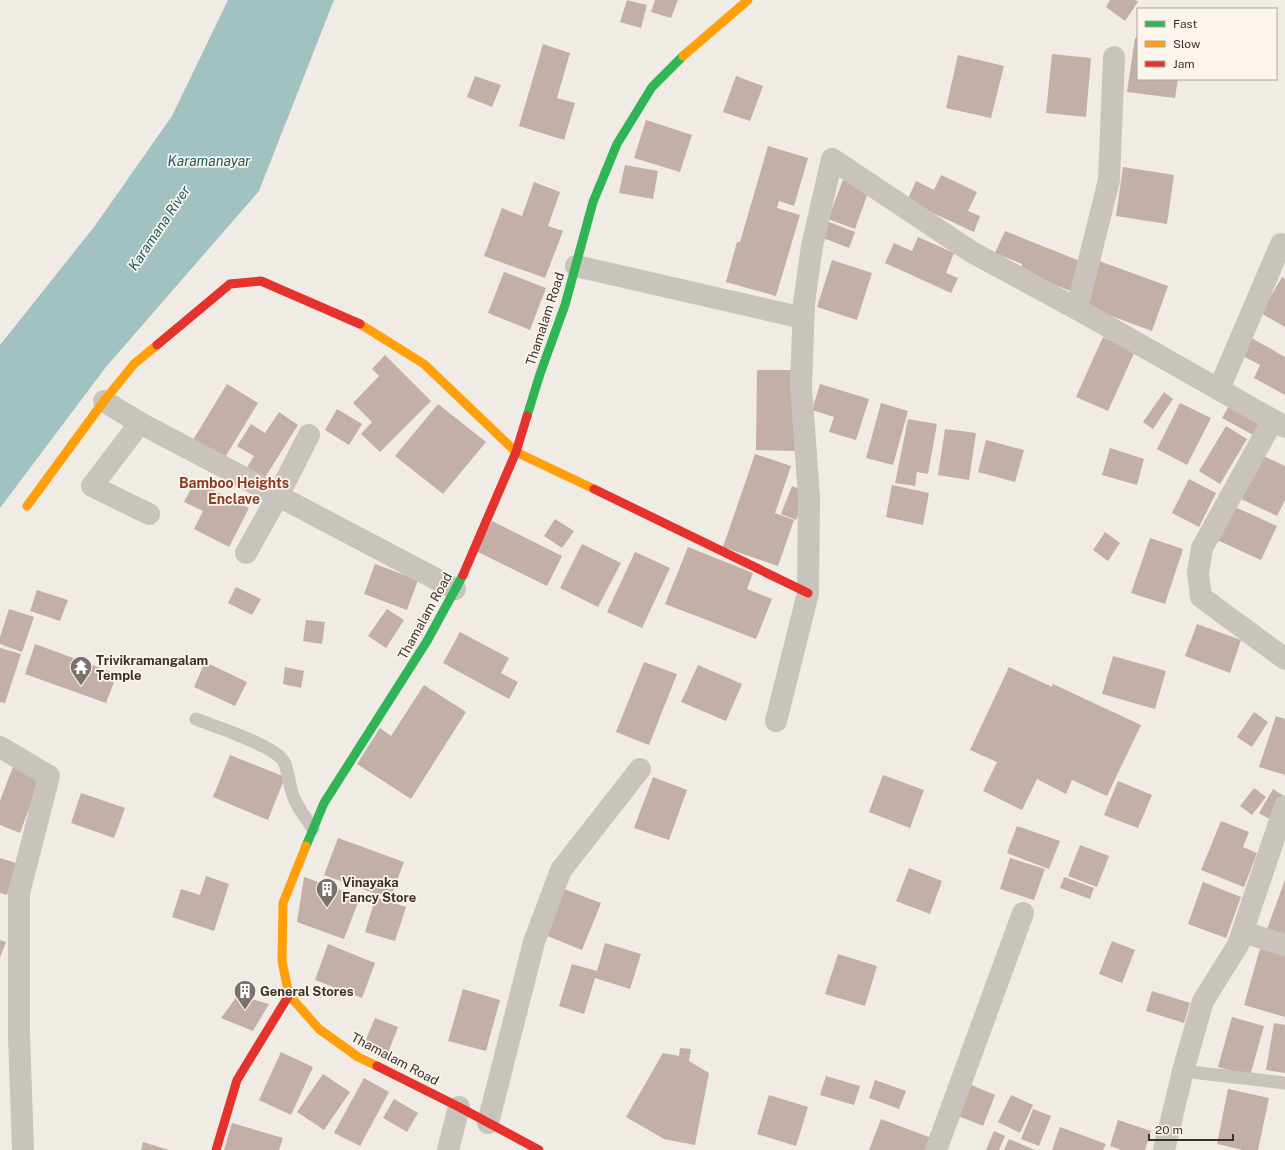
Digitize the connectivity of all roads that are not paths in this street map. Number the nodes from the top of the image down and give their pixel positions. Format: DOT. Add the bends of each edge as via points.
graph roads {
  1 [pos="748,0"];
  2 [pos="1114,57"];
  3 [pos="1280,244"];
  4 [pos="576,266"];
  5 [pos="1077,309"];
  6 [pos="803,318"];
  7 [pos="1218,389"];
  8 [pos="104,401"];
  9 [pos="140,423"];
  10 [pos="1279,423"];
  11 [pos="309,435"];
  12 [pos="516,452"];
  13 [pos="278,496"];
  14 [pos="27,506"];
  15 [pos="149,514"];
  16 [pos="246,552"];
  17 [pos="455,589"];
  18 [pos="808,593"];
  19 [pos="1285,659"];
  20 [pos="196,719"];
  21 [pos="776,721"];
  22 [pos="0,747"];
  23 [pos="640,769"];
  24 [pos="1285,806"];
  25 [pos="313,829"];
  26 [pos="1023,913"];
  27 [pos="1243,932"];
  28 [pos="1285,945"];
  29 [pos="289,995"];
  30 [pos="1182,1071"];
  31 [pos="1285,1083"];
  32 [pos="459,1107"];
  33 [pos="488,1123"];
  34 [pos="23,1150"];
  35 [pos="216,1150"];
  36 [pos="448,1150"];
  37 [pos="539,1150"];
  38 [pos="936,1150"];
  39 [pos="1164,1150"];
  1 -- 4 [label="street, Thamalam Road" via="682,57 652,87 617,144 593,202"];
  2 -- 5 [label="street" via="1109,180"];
  3 -- 7 [label="street"];
  4 -- 6 [label="street"];
  4 -- 12 [label="street, Thamalam Road"];
  5 -- 6 [label="street" via="970,251 832,159 812,246"];
  5 -- 7 [label="street"];
  6 -- 18 [label="street" via="801,386 809,497"];
  7 -- 10 [label="street"];
  8 -- 9 [label="street"];
  8 -- 12 [label="street" via="134,364 230,284 261,281 355,321 424,364"];
  8 -- 14 [label="street"];
  9 -- 13 [label="street"];
  9 -- 15 [label="street" via="92,486"];
  10 -- 19 [label="street" via="1202,548 1198,573 1201,597"];
  11 -- 13 [label="street"];
  12 -- 17 [label="street, Thamalam Road" via="466,570"];
  12 -- 18 [label="street"];
  13 -- 16 [label="street"];
  13 -- 17 [label="street"];
  17 -- 25 [label="street, Thamalam Road" via="427,641 324,803"];
  18 -- 21 [label="street"];
  20 -- 25 [label="lane" via="276,753 284,761 293,798"];
  22 -- 34 [label="street" via="49,776 19,893 19,1035"];
  23 -- 33 [label="street" via="560,870 534,942"];
  24 -- 27 [label="street"];
  25 -- 29 [label="street, Thamalam Road" via="283,903 282,961"];
  26 -- 38 [label="street"];
  27 -- 28 [label="street"];
  27 -- 30 [label="street" via="1238,945 1203,1001"];
  29 -- 32 [label="street, Thamalam Road" via="319,1029 358,1057"];
  29 -- 35 [label="street" via="237,1080"];
  30 -- 31 [label="lane"];
  30 -- 39 [label="street"];
  32 -- 33 [label="street, Thamalam Road"];
  32 -- 36 [label="street"];
  33 -- 37 [label="street, Thamalam Road"];
}
